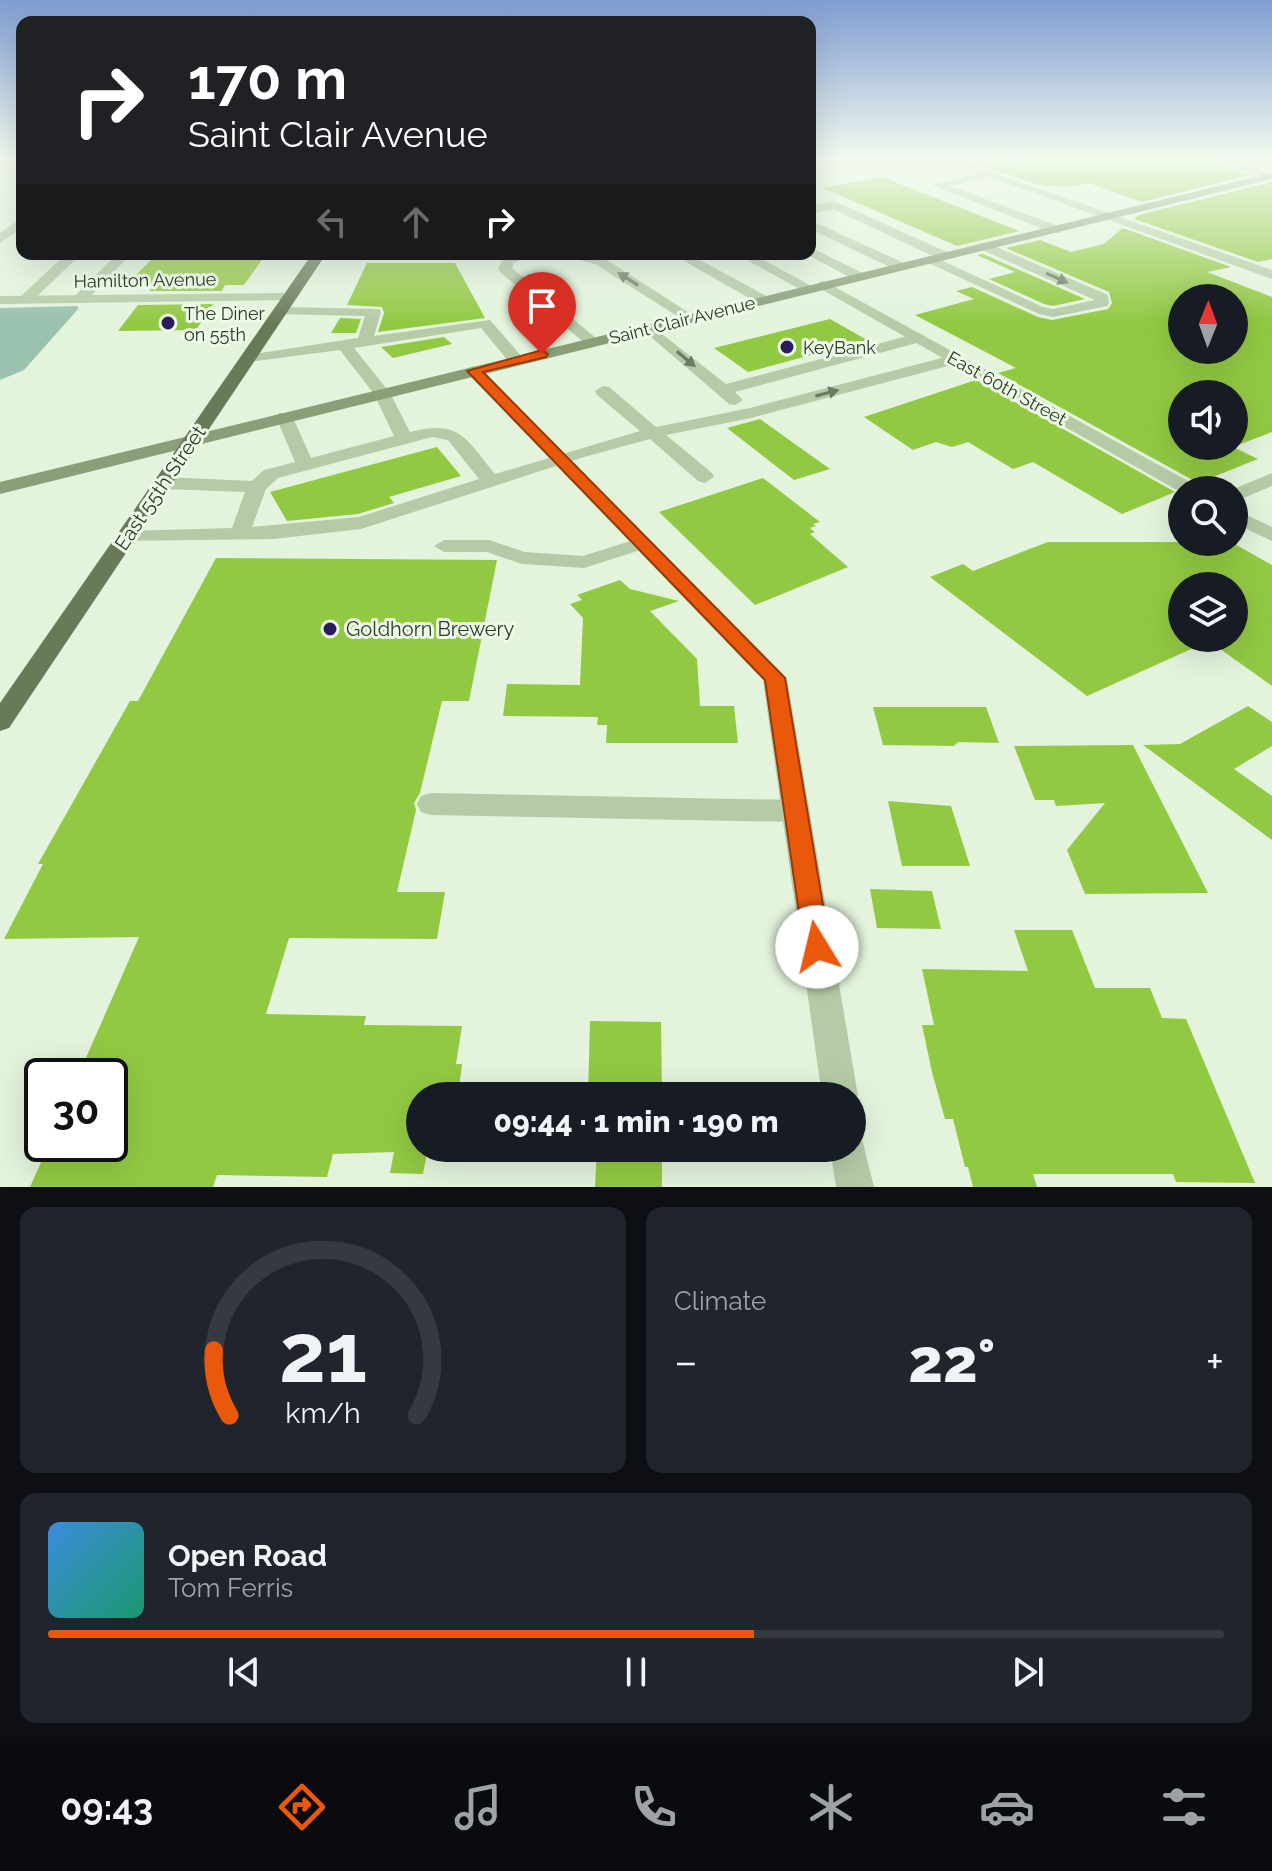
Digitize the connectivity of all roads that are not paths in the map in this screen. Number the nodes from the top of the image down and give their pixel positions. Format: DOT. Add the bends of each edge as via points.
graph roads {
  1 [pos="848,212"];
  2 [pos="1010,212"];
  3 [pos="1096,212"];
  4 [pos="1127,212"];
  5 [pos="1109,217"];
  6 [pos="16,227"];
  7 [pos="816,227"];
  8 [pos="1057,230"];
  9 [pos="0,239"];
  10 [pos="985,246"];
  11 [pos="816,254"];
  12 [pos="937,258"];
  13 [pos="68,260"];
  14 [pos="118,260"];
  15 [pos="315,260"];
  16 [pos="511,260"];
  17 [pos="594,260"];
  18 [pos="693,260"];
  19 [pos="756,260"];
  20 [pos="901,267"];
  21 [pos="1272,275"];
  22 [pos="860,277"];
  23 [pos="817,287"];
  24 [pos="80,299"];
  25 [pos="0,300"];
  26 [pos="25,300"];
  27 [pos="763,300"];
  28 [pos="285,304"];
  29 [pos="690,318"];
  30 [pos="649,328"];
  31 [pos="919,338"];
  32 [pos="364,342"];
  33 [pos="592,342"];
  34 [pos="344,345"];
  35 [pos="957,359"];
  36 [pos="247,360"];
  37 [pos="516,360"];
  38 [pos="474,371"];
  39 [pos="723,390"];
  40 [pos="603,391"];
  41 [pos="382,393"];
  42 [pos="751,413"];
  43 [pos="285,417"];
  44 [pos="652,433"];
  45 [pos="194,439"];
  46 [pos="405,440"];
  47 [pos="559,458"];
  48 [pos="305,465"];
  49 [pos="705,477"];
  50 [pos="1168,478"];
  51 [pos="1272,479"];
  52 [pos="491,481"];
  53 [pos="163,483"];
  54 [pos="257,487"];
  55 [pos="0,488"];
  56 [pos="1248,490"];
  57 [pos="1248,522"];
  58 [pos="240,534"];
  59 [pos="1272,535"];
  60 [pos="127,537"];
  61 [pos="643,543"];
  62 [pos="444,546"];
  63 [pos="0,722"];
  64 [pos="431,804"];
  65 [pos="796,811"];
  66 [pos="838,1082"];
  67 [pos="851,1162"];
  68 [pos="855,1187"];
  1 -- 12 [label="street"];
  2 -- 8 [label="street"];
  3 -- 5 [label="street"];
  4 -- 5 [label="main road, Saint Clair Avenue"];
  5 -- 8 [label="main road, Saint Clair Avenue"];
  5 -- 21 [label="street"];
  6 -- 9 [label="street"];
  7 -- 20 [label="street"];
  8 -- 10 [label="main road, Saint Clair Avenue"];
  10 -- 12 [label="main road, Saint Clair Avenue"];
  10 -- 12 [label="street, one-way" via="1103,298 1102,303 1053,313 1039,310"];
  11 -- 22 [label="street"];
  12 -- 20 [label="main road, Saint Clair Avenue"];
  13 -- 26 [label="street"];
  14 -- 24 [label="street"];
  15 -- 28 [label="main road, East 55th Street"];
  16 -- 33 [label="street" via="505,269"];
  29 -- 17 [label="street, one-way"];
  18 -- 27 [label="street"];
  19 -- 23 [label="street, East 60th Street"];
  20 -- 22 [label="main road, Saint Clair Avenue"];
  22 -- 23 [label="main road, Saint Clair Avenue"];
  23 -- 27 [label="main road, Saint Clair Avenue"];
  23 -- 31 [label="street, East 60th Street"];
  24 -- 26 [label="street, Hamilton Avenue"];
  24 -- 28 [label="street, Hamilton Avenue"];
  25 -- 26 [label="street, Hamilton Avenue"];
  27 -- 29 [label="main road, Saint Clair Avenue"];
  28 -- 32 [label="street, Hamilton Avenue" via="374,312"];
  28 -- 36 [label="main road, East 55th Street"];
  29 -- 30 [label="main road, Saint Clair Avenue"];
  30 -- 33 [label="main road, Saint Clair Avenue"];
  30 -- 39 [label="street, one-way"];
  31 -- 35 [label="street, East 60th Street"];
  31 -- 39 [label="street"];
  32 -- 34 [label="street"];
  32 -- 37 [label="street" via="485,323"];
  33 -- 37 [label="main road, Saint Clair Avenue"];
  34 -- 36 [label="street"];
  34 -- 41 [label="street"];
  42 -- 35 [label="street, one-way"];
  35 -- 50 [label="street, East 60th Street"];
  36 -- 45 [label="main road, East 55th Street"];
  37 -- 38 [label="main road, Saint Clair Avenue"];
  38 -- 41 [label="main road, Saint Clair Avenue"];
  38 -- 47 [label="street"];
  39 -- 42 [label="street"];
  40 -- 44 [label="street"];
  41 -- 43 [label="main road, Saint Clair Avenue"];
  41 -- 46 [label="street"];
  42 -- 44 [label="street"];
  43 -- 45 [label="main road, Saint Clair Avenue"];
  43 -- 48 [label="street"];
  44 -- 47 [label="street"];
  44 -- 49 [label="street"];
  45 -- 53 [label="main road, East 55th Street"];
  45 -- 55 [label="main road, Saint Clair Avenue"];
  46 -- 48 [label="street"];
  46 -- 52 [label="street" via="432,432 454,436"];
  47 -- 52 [label="street"];
  47 -- 61 [label="street"];
  48 -- 54 [label="street" via="271,474"];
  51 -- 56 [label="street"];
  52 -- 58 [label="street" via="361,523"];
  53 -- 54 [label="street"];
  53 -- 60 [label="main road, East 55th Street"];
  54 -- 58 [label="street"];
  57 -- 59 [label="street"];
  58 -- 60 [label="street"];
  60 -- 63 [label="main road, East 55th Street"];
  61 -- 62 [label="street" via="584,562 522,558 489,546"];
  61 -- 65 [label="street" via="775,678"];
  64 -- 65 [label="street"];
  65 -- 66 [label="street"];
  67 -- 68 [label="street"];
}
